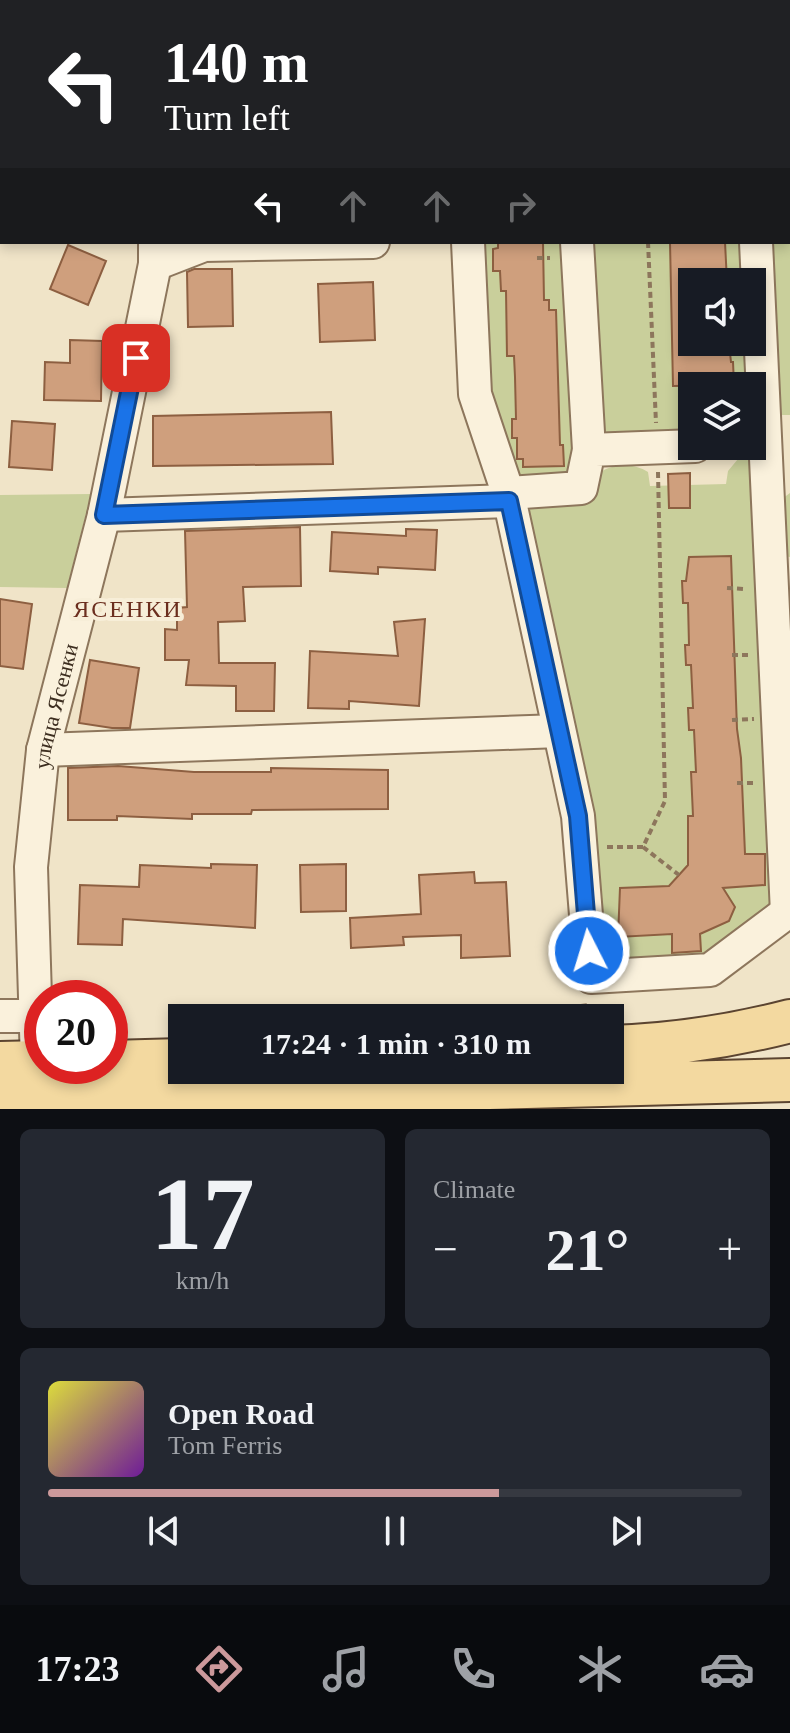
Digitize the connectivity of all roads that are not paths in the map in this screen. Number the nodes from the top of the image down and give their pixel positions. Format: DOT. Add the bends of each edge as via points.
graph roads {
  1 [pos="260,244"];
  2 [pos="468,244"];
  3 [pos="577,244"];
  4 [pos="756,244"];
  5 [pos="155,253"];
  6 [pos="769,437"];
  7 [pos="678,447"];
  8 [pos="589,450"];
  9 [pos="508,497"];
  10 [pos="104,515"];
  11 [pos="559,731"];
  12 [pos="43,750"];
  13 [pos="788,911"];
  14 [pos="34,980"];
  15 [pos="0,1016"];
  16 [pos="24,1016"];
  17 [pos="790,1024"];
  18 [pos="624,1047"];
  19 [pos="168,1063"];
  20 [pos="128,1070"];
  21 [pos="128,1077"];
  22 [pos="67,1084"];
  23 [pos="754,1092"];
  24 [pos="472,1099"];
  25 [pos="0,1101"];
  1 -- 5 [label="street"];
  2 -- 9 [label="street" via="475,394"];
  3 -- 8 [label="street"];
  4 -- 6 [label="street"];
  5 -- 10 [label="street, улица Ясенки"];
  6 -- 13 [label="street"];
  7 -- 8 [label="street"];
  8 -- 9 [label="street" via="581,488"];
  9 -- 10 [label="street"];
  9 -- 11 [label="street"];
  10 -- 12 [label="street, улица Ясенки"];
  11 -- 12 [label="street"];
  11 -- 13 [label="street" via="578,816 591,977 710,970"];
  12 -- 14 [label="street, улица Ясенки" via="31,867"];
  15 -- 16 [label="street"];
  17 -- 18 [label="main road" via="670,1045"];
  19 -- 20 [label="main road"];
  21 -- 24 [label="main road"];
  22 -- 25 [label="main road"];
  23 -- 24 [label="main road"];
}
